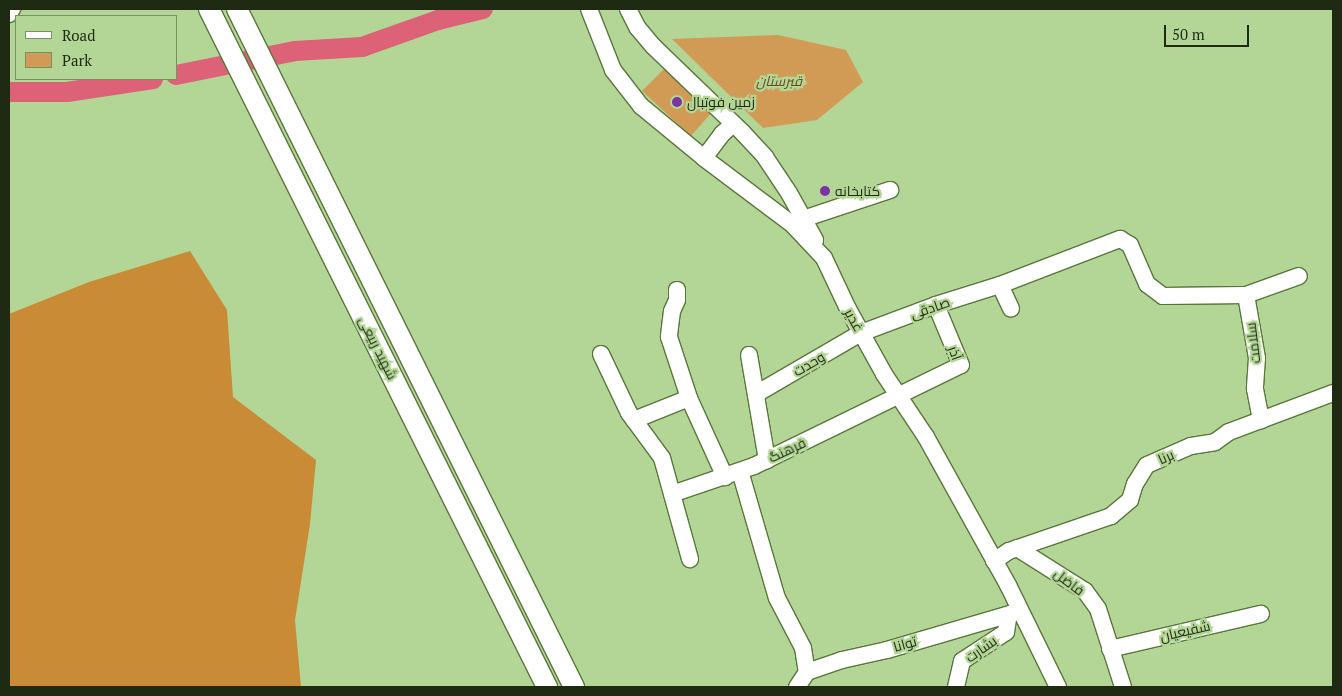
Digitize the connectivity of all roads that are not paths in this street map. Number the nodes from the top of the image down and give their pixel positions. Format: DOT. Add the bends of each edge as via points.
graph roads {
  1 [pos="12,9"];
  2 [pos="209,9"];
  3 [pos="236,9"];
  4 [pos="589,9"];
  5 [pos="628,9"];
  6 [pos="9,14"];
  7 [pos="733,124"];
  8 [pos="704,158"];
  9 [pos="890,190"];
  10 [pos="803,219"];
  11 [pos="824,258"];
  12 [pos="1299,276"];
  13 [pos="1000,285"];
  14 [pos="677,290"];
  15 [pos="1246,295"];
  16 [pos="936,305"];
  17 [pos="1011,308"];
  18 [pos="861,333"];
  19 [pos="601,354"];
  20 [pos="749,355"];
  21 [pos="1333,393"];
  22 [pos="756,394"];
  23 [pos="898,395"];
  24 [pos="689,398"];
  25 [pos="634,420"];
  26 [pos="1262,420"];
  27 [pos="767,460"];
  28 [pos="732,474"];
  29 [pos="672,494"];
  30 [pos="497,532"];
  31 [pos="475,542"];
  32 [pos="1017,548"];
  33 [pos="690,559"];
  34 [pos="510,561"];
  35 [pos="994,561"];
  36 [pos="489,569"];
  37 [pos="1014,612"];
  38 [pos="1260,614"];
  39 [pos="1110,649"];
  40 [pos="807,672"];
  41 [pos="547,687"];
  42 [pos="574,687"];
  43 [pos="797,687"];
  44 [pos="956,687"];
  45 [pos="1058,687"];
  46 [pos="1123,687"];
  1 -- 6 [label="street"];
  2 -- 31 [label="main road, شهید ربیعی"];
  3 -- 30 [label="main road, شهید ربیعی"];
  4 -- 8 [label="street, غدیر" via="613,70 641,106"];
  5 -- 7 [label="street" via="636,27 653,46"];
  7 -- 8 [label="street"];
  7 -- 10 [label="street" via="765,157"];
  8 -- 11 [label="street, غدیر" via="792,224"];
  9 -- 10 [label="street"];
  10 -- 11 [label="street"];
  11 -- 18 [label="street, غدیر"];
  12 -- 15 [label="street"];
  13 -- 15 [label="street, صادقی" via="1120,239 1130,245 1147,284 1163,296"];
  13 -- 16 [label="street, صادقی"];
  13 -- 17 [label="street"];
  14 -- 24 [label="street" via="678,300 672,311 669,337"];
  15 -- 26 [label="street, سلامت" via="1256,358 1255,389"];
  16 -- 18 [label="street, صادقی"];
  16 -- 23 [label="street, آذر" via="961,365"];
  18 -- 22 [label="street, وحدت"];
  18 -- 23 [label="street, غدیر"];
  19 -- 25 [label="street"];
  20 -- 22 [label="street"];
  21 -- 26 [label="street, برنا"];
  22 -- 27 [label="street"];
  23 -- 27 [label="street, فرهنگ"];
  23 -- 35 [label="street, غدیر" via="926,437"];
  24 -- 25 [label="street"];
  24 -- 28 [label="street"];
  25 -- 29 [label="street" via="662,458"];
  26 -- 32 [label="street, برنا" via="1229,432 1215,442 1191,446 1147,465 1130,500 1111,516"];
  27 -- 28 [label="street, فرهنگ"];
  28 -- 29 [label="street, فرهنگ"];
  28 -- 40 [label="street" via="777,598 803,648"];
  29 -- 33 [label="street"];
  30 -- 31 [label="main road"];
  30 -- 34 [label="main road, شهید ربیعی"];
  31 -- 36 [label="main road, شهید ربیعی"];
  32 -- 35 [label="street, برنا"];
  32 -- 39 [label="street, فاضل" via="1084,591 1098,609"];
  34 -- 36 [label="main road"];
  34 -- 42 [label="main road, شهید ربیعی"];
  35 -- 37 [label="street, غدیر"];
  36 -- 41 [label="main road, شهید ربیعی"];
  37 -- 40 [label="street, توانا"];
  37 -- 44 [label="street, بشارت" via="1006,632 962,661"];
  37 -- 45 [label="street, غدیر"];
  38 -- 39 [label="street, شفیعیان"];
  39 -- 46 [label="street, فاضل"];
  40 -- 43 [label="street"];
}
